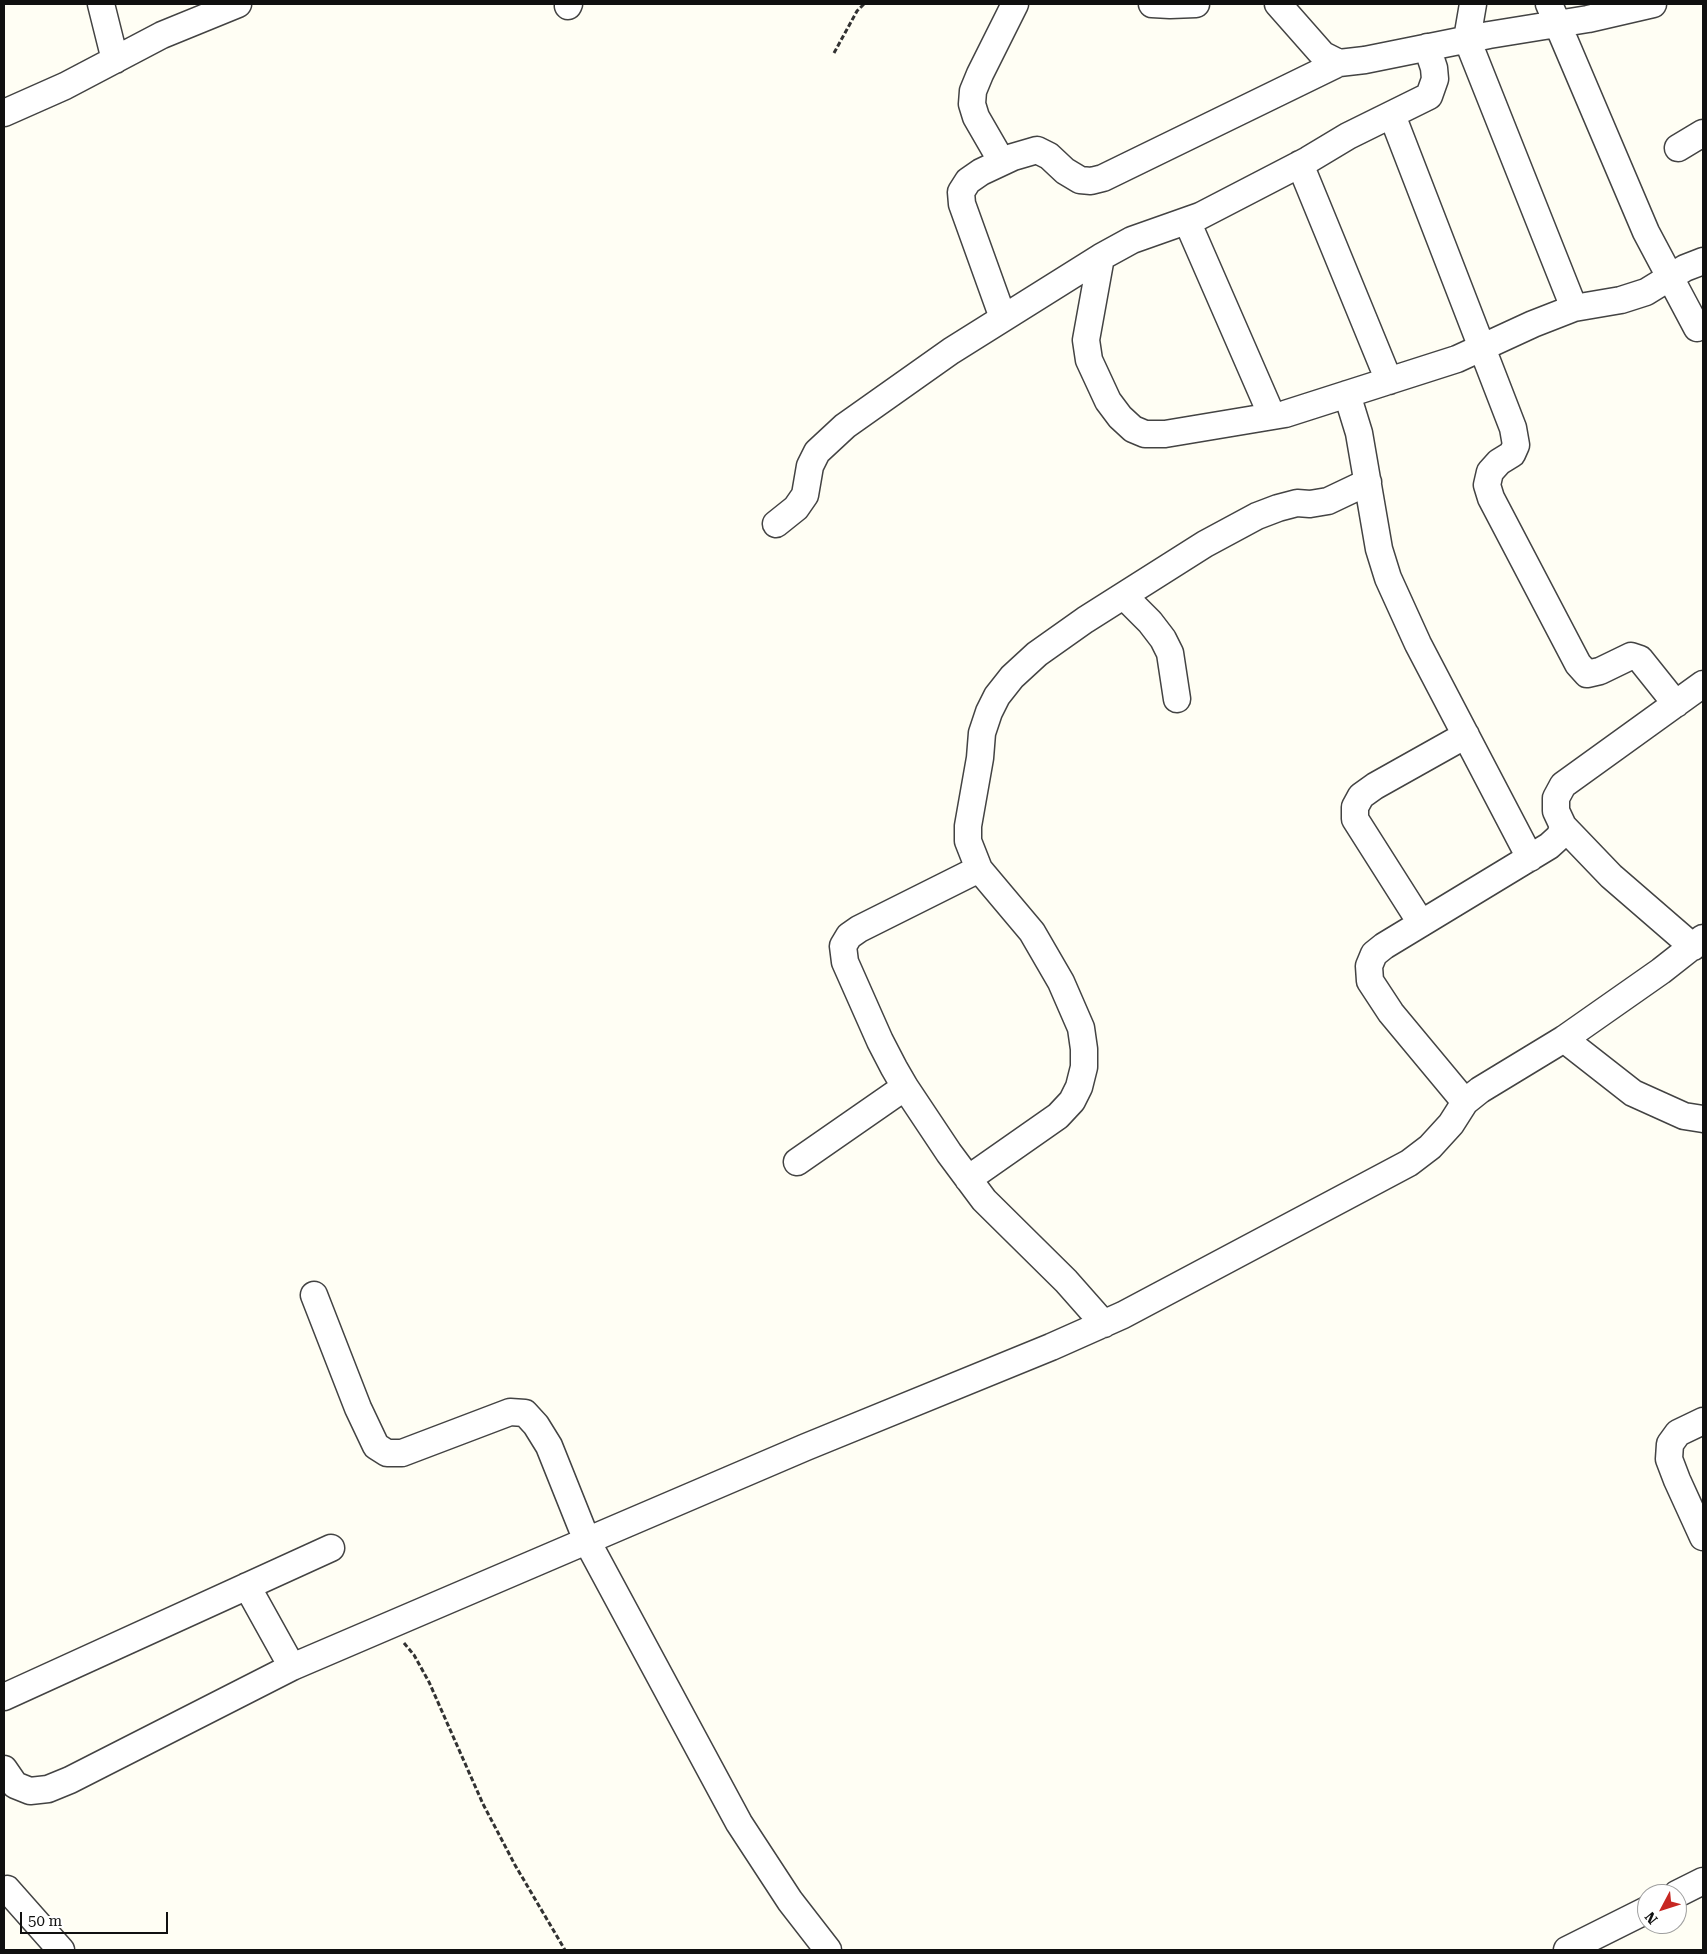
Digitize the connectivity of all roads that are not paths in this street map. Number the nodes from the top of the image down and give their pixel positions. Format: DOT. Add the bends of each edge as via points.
graph roads {
  1 [pos="101,4"];
  2 [pos="1015,4"];
  3 [pos="1152,4"];
  4 [pos="1196,4"];
  5 [pos="1278,4"];
  6 [pos="1473,4"];
  7 [pos="1653,4"];
  8 [pos="223,6"];
  9 [pos="1552,14"];
  10 [pos="1300,15"];
  11 [pos="1467,39"];
  12 [pos="1427,47"];
  13 [pos="116,60"];
  14 [pos="1339,63"];
  15 [pos="5,107"];
  16 [pos="1392,115"];
  17 [pos="1703,133"];
  18 [pos="1678,148"];
  19 [pos="1002,162"];
  20 [pos="1300,164"];
  21 [pos="1187,221"];
  22 [pos="1101,257"];
  23 [pos="1703,261"];
  24 [pos="1670,279"];
  25 [pos="1574,308"];
  26 [pos="1003,318"];
  27 [pos="1697,328"];
  28 [pos="1481,348"];
  29 [pos="1389,381"];
  30 [pos="1347,394"];
  31 [pos="1272,416"];
  32 [pos="1368,482"];
  33 [pos="776,524"];
  34 [pos="1124,596"];
  35 [pos="1703,684"];
  36 [pos="1177,699"];
  37 [pos="1676,704"];
  38 [pos="1466,735"];
  39 [pos="1563,826"];
  40 [pos="1530,858"];
  41 [pos="979,869"];
  42 [pos="1421,923"];
  43 [pos="1698,942"];
  44 [pos="1564,1038"];
  45 [pos="905,1087"];
  46 [pos="1465,1102"];
  47 [pos="1703,1120"];
  48 [pos="797,1162"];
  49 [pos="968,1178"];
  50 [pos="314,1295"];
  51 [pos="1104,1324"];
  52 [pos="1703,1421"];
  53 [pos="1703,1537"];
  54 [pos="587,1541"];
  55 [pos="331,1548"];
  56 [pos="247,1586"];
  57 [pos="292,1667"];
  58 [pos="4,1698"];
  59 [pos="4,1768"];
  60 [pos="1703,1881"];
  61 [pos="7,1889"];
  62 [pos="1687,1889"];
  63 [pos="1637,1915"];
  64 [pos="61,1950"];
  65 [pos="828,1950"];
  66 [pos="1567,1950"];
  1 -- 13 [label="street"];
  2 -- 19 [label="street" via="973,91 976,117"];
  3 -- 4 [label="street"];
  5 -- 10 [label="street"];
  6 -- 11 [label="street"];
  7 -- 9 [label="street" via="1588,18"];
  8 -- 13 [label="street"];
  9 -- 11 [label="street"];
  9 -- 24 [label="street" via="1646,232"];
  10 -- 14 [label="street" via="1323,55"];
  11 -- 12 [label="street"];
  11 -- 25 [label="street"];
  12 -- 14 [label="street"];
  12 -- 16 [label="street" via="1435,79 1429,96"];
  13 -- 15 [label="street" via="65,86"];
  14 -- 19 [label="street" via="1103,178 1080,180 1038,150"];
  16 -- 20 [label="street"];
  16 -- 28 [label="street"];
  17 -- 18 [label="street"];
  19 -- 26 [label="street" via="968,181 961,192 962,204"];
  20 -- 21 [label="street"];
  20 -- 29 [label="street"];
  21 -- 22 [label="street" via="1132,240"];
  21 -- 31 [label="street"];
  22 -- 26 [label="street"];
  22 -- 31 [label="street" via="1086,340 1089,360 1108,401 1120,417 1145,434 1158,434"];
  23 -- 24 [label="street"];
  24 -- 25 [label="street" via="1621,300"];
  24 -- 27 [label="street"];
  25 -- 28 [label="street"];
  26 -- 33 [label="street" via="951,351 830,439 817,452 810,466 805,495 796,508"];
  28 -- 29 [label="street" via="1458,360"];
  28 -- 37 [label="street" via="1514,428 1516,445 1512,454 1490,472 1487,485 1578,664 1588,674 1631,656 1640,659"];
  29 -- 30 [label="street"];
  30 -- 31 [label="street"];
  30 -- 32 [label="street" via="1359,432"];
  32 -- 34 [label="street" via="1328,501 1291,505 1258,516 1206,544"];
  32 -- 38 [label="street" via="1379,549 1388,578"];
  34 -- 36 [label="street" via="1163,639 1170,653"];
  34 -- 41 [label="street" via="1037,654 1012,677 988,712 968,826 968,841"];
  35 -- 37 [label="street"];
  37 -- 39 [label="street" via="1563,785 1556,798 1556,811"];
  38 -- 40 [label="street"];
  38 -- 42 [label="street" via="1375,786 1361,796 1355,807 1355,819"];
  39 -- 40 [label="street" via="1560,836"];
  39 -- 43 [label="street" via="1611,876"];
  40 -- 42 [label="street"];
  41 -- 45 [label="street" via="860,929 849,936 843,946 844,962"];
  41 -- 49 [label="street" via="1032,932 1046,955 1073,1007 1084,1049 1081,1077 1072,1101 1058,1116"];
  42 -- 46 [label="street" via="1374,954 1369,966 1370,981"];
  43 -- 44 [label="street"];
  44 -- 46 [label="street"];
  44 -- 47 [label="street" via="1633,1093 1684,1116"];
  45 -- 48 [label="street"];
  45 -- 49 [label="street"];
  46 -- 51 [label="street" via="1430,1147 1409,1163"];
  49 -- 51 [label="street" via="989,1205 1066,1281"];
  50 -- 54 [label="street" via="376,1446 387,1453 402,1453 510,1412 525,1413 548,1446"];
  51 -- 54 [label="street"];
  52 -- 53 [label="street" via="1678,1433 1670,1444 1669,1460"];
  54 -- 57 [label="street"];
  54 -- 65 [label="street" via="739,1823 790,1901"];
  55 -- 56 [label="street"];
  56 -- 57 [label="street"];
  56 -- 58 [label="street"];
  57 -- 59 [label="street" via="48,1789 30,1791 15,1785"];
  60 -- 62 [label="street"];
  61 -- 64 [label="street"];
  63 -- 66 [label="street"];
}
